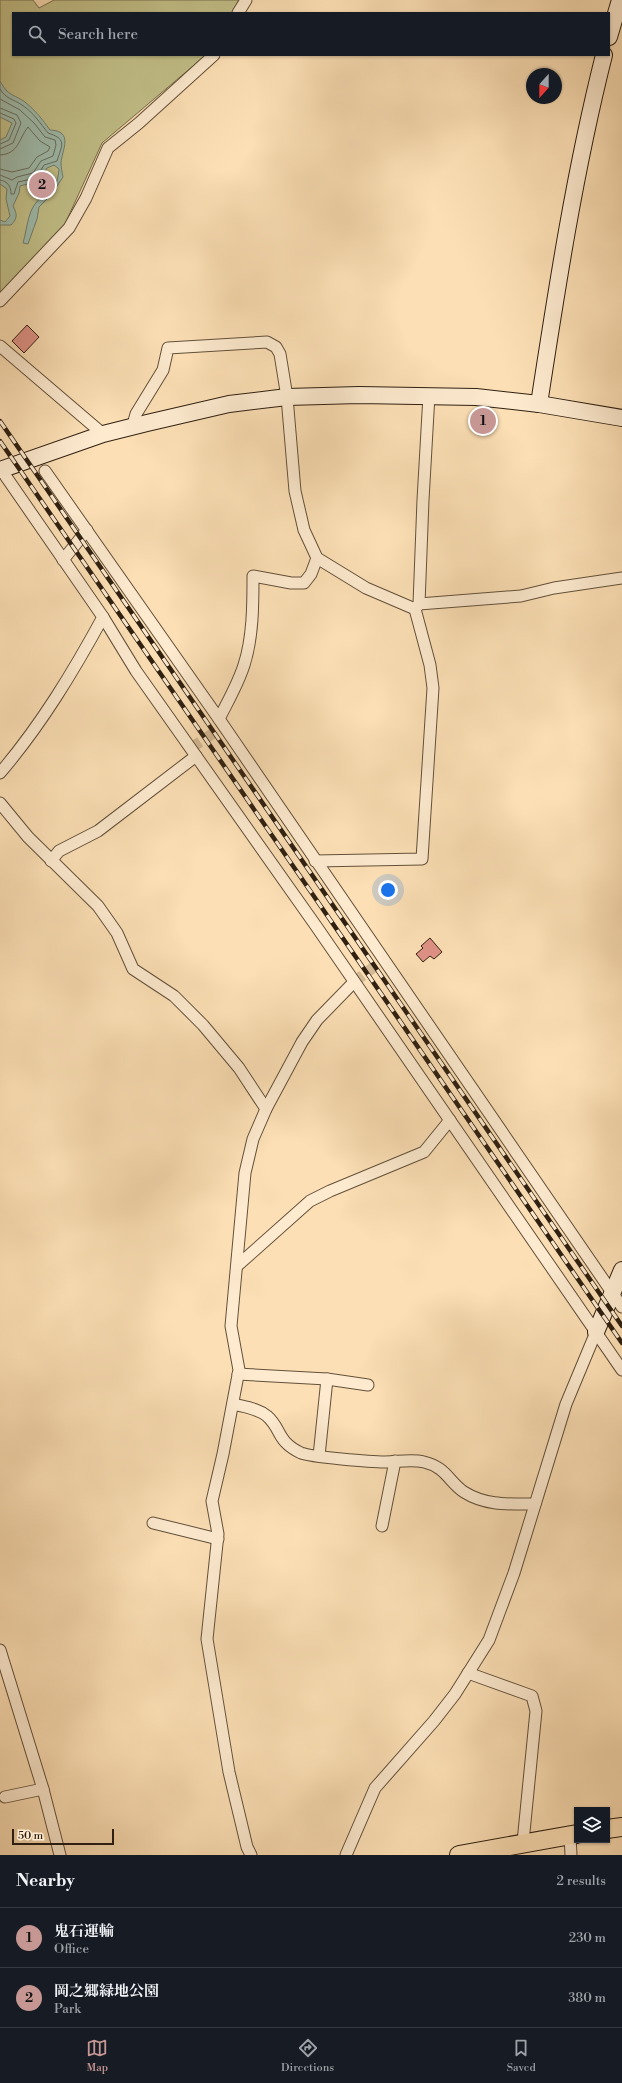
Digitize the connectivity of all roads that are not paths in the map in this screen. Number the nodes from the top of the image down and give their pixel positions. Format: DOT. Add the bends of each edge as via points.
graph roads {
  1 [pos="246,0"];
  2 [pos="620,0"];
  3 [pos="239,12"];
  4 [pos="610,33"];
  5 [pos="213,56"];
  6 [pos="604,56"];
  7 [pos="0,301"];
  8 [pos="0,346"];
  9 [pos="429,395"];
  10 [pos="286,397"];
  11 [pos="539,404"];
  12 [pos="622,418"];
  13 [pos="132,428"];
  14 [pos="104,434"];
  15 [pos="0,469"];
  16 [pos="45,471"];
  17 [pos="87,530"];
  18 [pos="317,558"];
  19 [pos="63,560"];
  20 [pos="622,578"];
  21 [pos="417,607"];
  22 [pos="103,617"];
  23 [pos="219,719"];
  24 [pos="196,756"];
  25 [pos="0,773"];
  26 [pos="0,803"];
  27 [pos="51,861"];
  28 [pos="315,861"];
  29 [pos="354,982"];
  30 [pos="266,1110"];
  31 [pos="450,1120"];
  32 [pos="237,1266"];
  33 [pos="622,1270"];
  34 [pos="613,1294"];
  35 [pos="622,1307"];
  36 [pos="596,1332"];
  37 [pos="622,1370"];
  38 [pos="238,1374"];
  39 [pos="327,1379"];
  40 [pos="368,1385"];
  41 [pos="233,1404"];
  42 [pos="319,1456"];
  43 [pos="395,1461"];
  44 [pos="535,1504"];
  45 [pos="152,1523"];
  46 [pos="382,1526"];
  47 [pos="218,1539"];
  48 [pos="0,1650"];
  49 [pos="468,1673"];
  50 [pos="44,1789"];
  51 [pos="6,1797"];
  52 [pos="622,1827"];
  53 [pos="610,1829"];
  54 [pos="573,1834"];
  55 [pos="523,1842"];
  56 [pos="60,1855"];
  57 [pos="252,1855"];
  58 [pos="346,1855"];
  59 [pos="459,1855"];
  60 [pos="571,1855"];
  1 -- 3 [label="street"];
  2 -- 4 [label="street"];
  5 -- 7 [label="street" via="108,148 86,198 68,228"];
  6 -- 11 [label="street" via="572,199"];
  8 -- 14 [label="street"];
  9 -- 10 [label="street"];
  9 -- 11 [label="street"];
  9 -- 21 [label="street"];
  10 -- 13 [label="street" via="229,404"];
  10 -- 13 [label="street" via="280,354 276,347 268,342 168,348 163,370 136,414"];
  10 -- 18 [label="street" via="295,491 304,530"];
  11 -- 12 [label="street"];
  13 -- 14 [label="street"];
  14 -- 15 [label="street"];
  15 -- 19 [label="street"];
  16 -- 17 [label="street"];
  17 -- 19 [label="street"];
  17 -- 23 [label="street"];
  18 -- 21 [label="street" via="366,588"];
  18 -- 23 [label="street" via="311,574 304,583 253,576 253,612 244,664"];
  19 -- 22 [label="street"];
  20 -- 21 [label="street" via="554,588 521,596"];
  21 -- 28 [label="street" via="433,688 422,859"];
  22 -- 24 [label="street" via="136,671"];
  22 -- 25 [label="street" via="79,661 26,742"];
  23 -- 28 [label="street"];
  24 -- 27 [label="street" via="98,831 59,851"];
  24 -- 29 [label="street"];
  26 -- 27 [label="street"];
  27 -- 30 [label="street" via="98,906 117,933 133,969 174,996 203,1025 238,1068"];
  28 -- 34 [label="street"];
  29 -- 30 [label="street" via="317,1020 302,1042"];
  29 -- 31 [label="street"];
  30 -- 32 [label="street" via="253,1139 246,1173"];
  31 -- 32 [label="street" via="424,1152 310,1201"];
  31 -- 36 [label="street"];
  32 -- 38 [label="street" via="231,1326"];
  33 -- 34 [label="street"];
  34 -- 35 [label="street"];
  34 -- 36 [label="street"];
  36 -- 37 [label="street"];
  36 -- 44 [label="street" via="566,1404"];
  38 -- 39 [label="street"];
  38 -- 41 [label="street"];
  39 -- 40 [label="street"];
  39 -- 42 [label="street"];
  41 -- 42 [label="street" via="255,1409 267,1416 280,1438 289,1447 303,1454"];
  41 -- 47 [label="street" via="212,1501"];
  42 -- 43 [label="street"];
  43 -- 44 [label="street" via="424,1462 437,1467 463,1492 483,1501 502,1505"];
  43 -- 46 [label="street"];
  44 -- 49 [label="street" via="493,1631"];
  45 -- 47 [label="street"];
  47 -- 57 [label="street" via="207,1639 229,1772 247,1847"];
  48 -- 50 [label="street"];
  49 -- 55 [label="street" via="532,1696 536,1711"];
  49 -- 58 [label="street" via="434,1721 375,1788"];
  50 -- 51 [label="street"];
  50 -- 56 [label="street"];
  52 -- 53 [label="main road"];
  54 -- 55 [label="main road"];
  54 -- 60 [label="street"];
  55 -- 59 [label="main road"];
}
